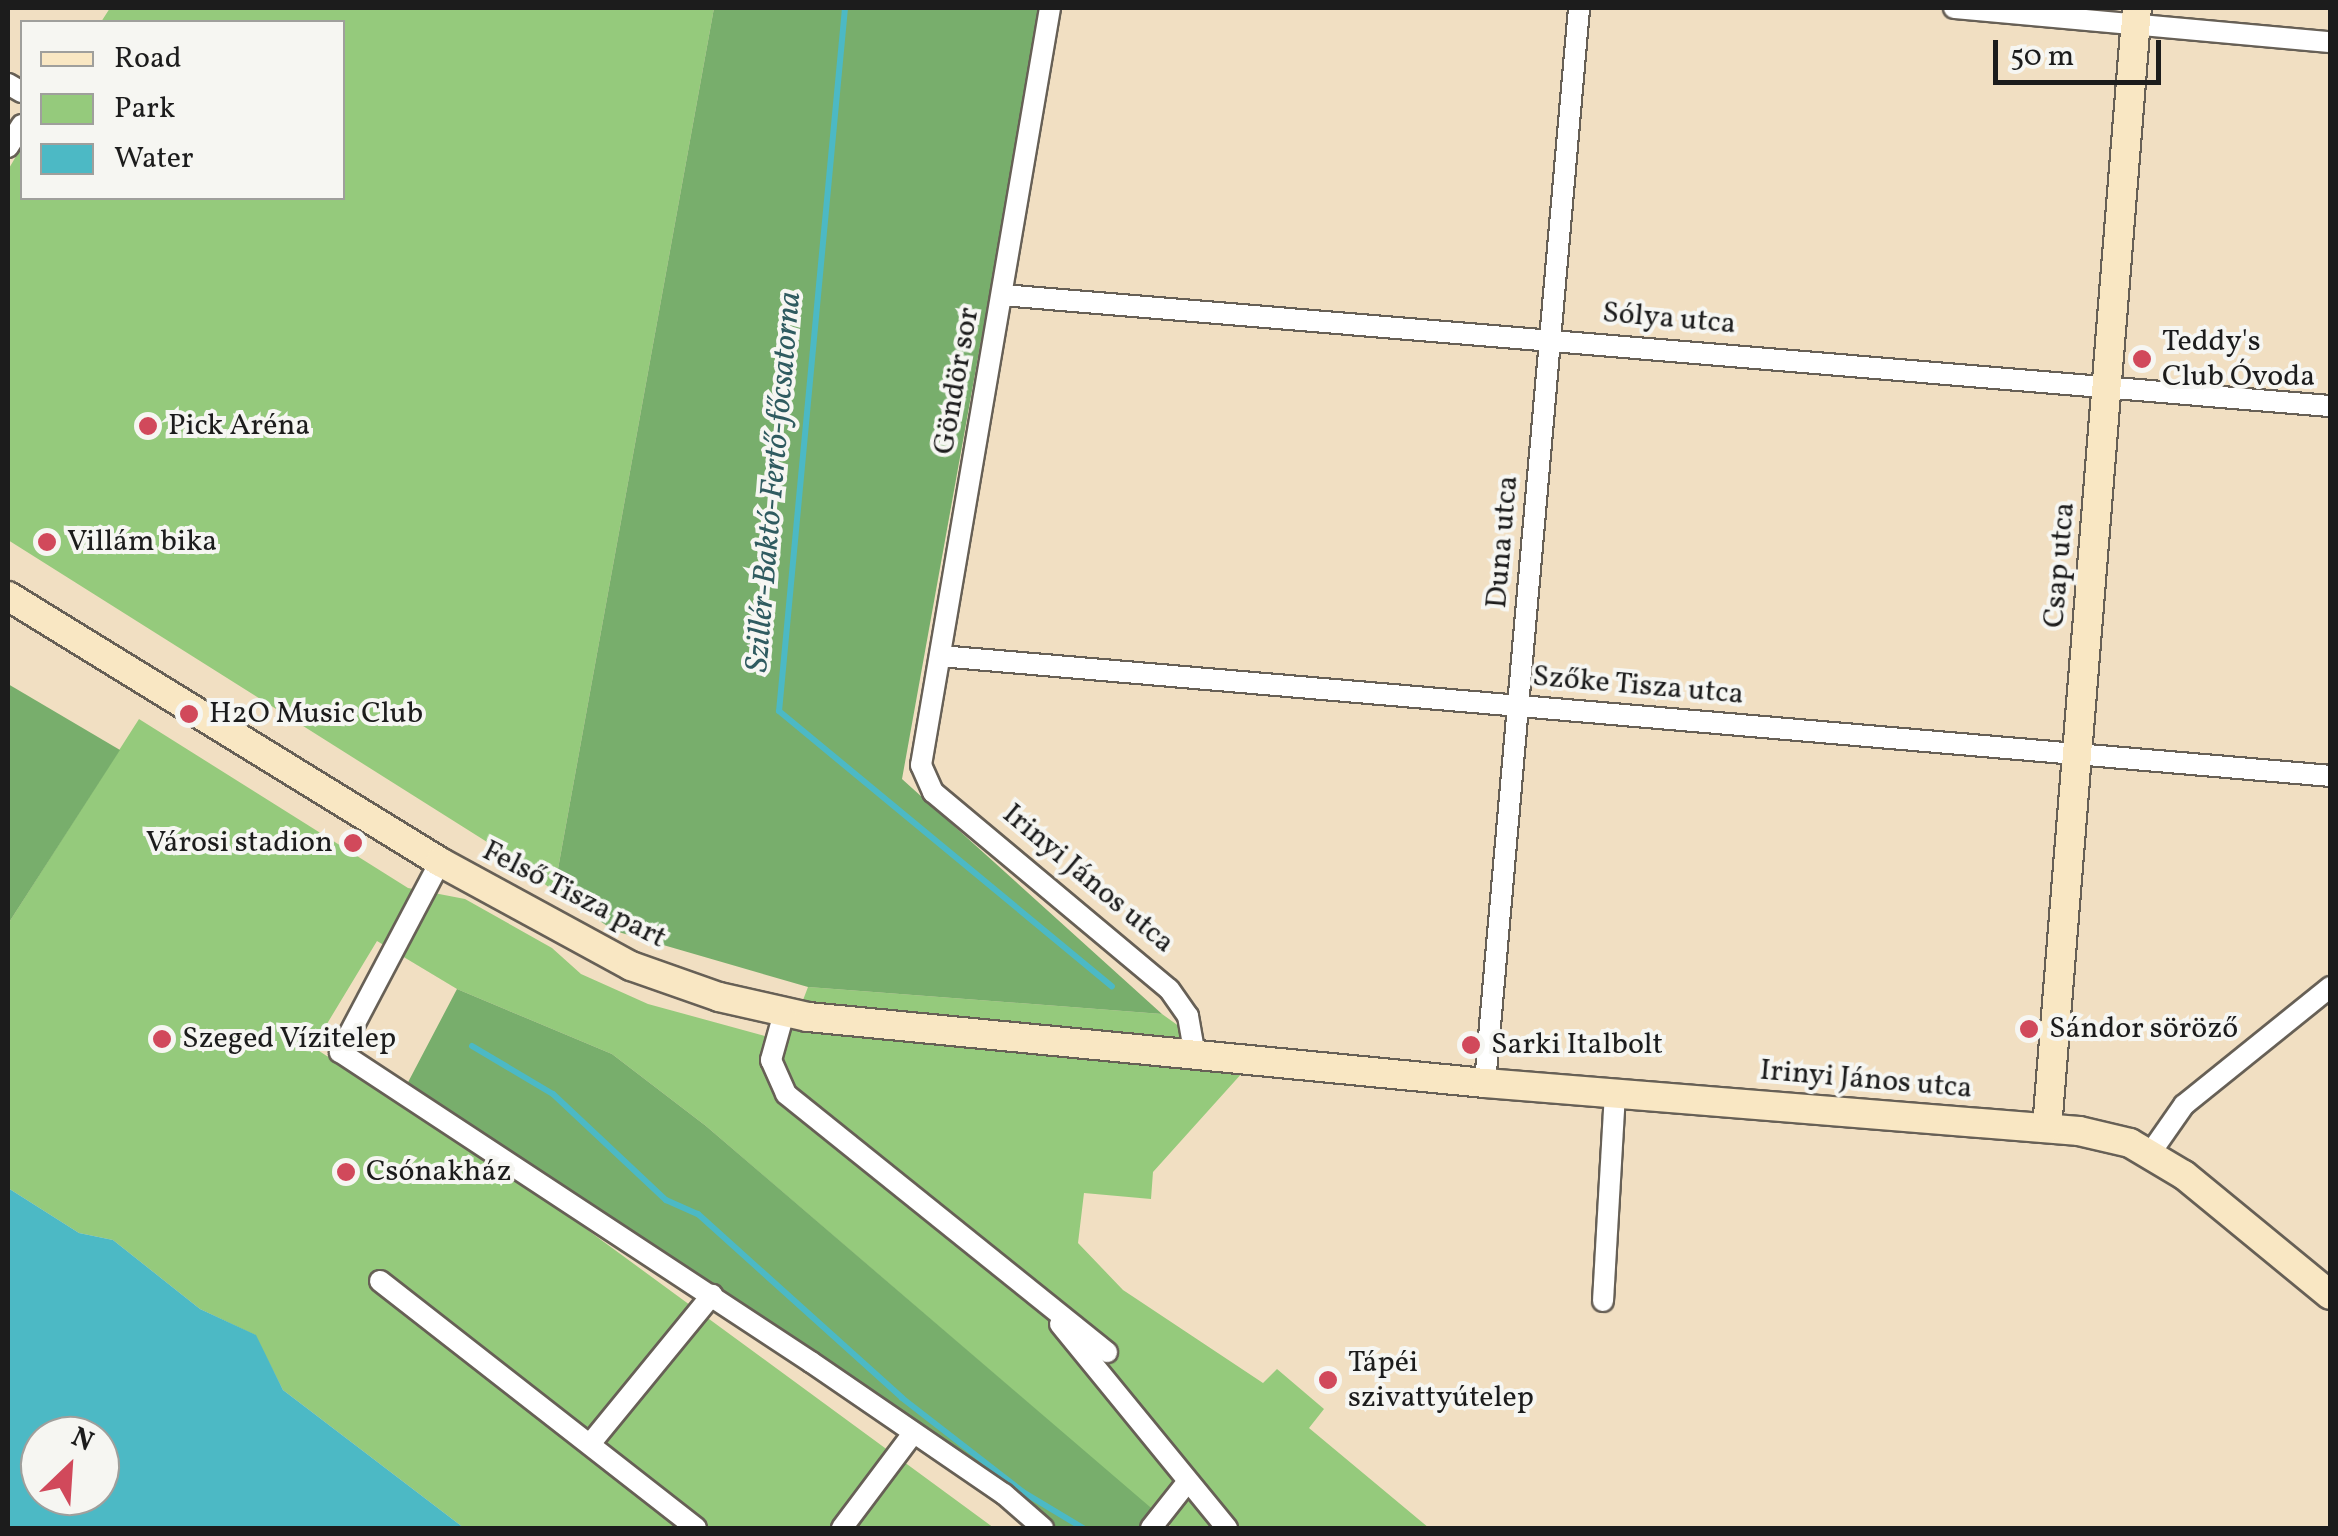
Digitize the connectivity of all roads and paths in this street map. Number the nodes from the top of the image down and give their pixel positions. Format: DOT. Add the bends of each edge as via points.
graph roads {
  1 [pos="1050,8"];
  2 [pos="1580,8"];
  3 [pos="1954,8"];
  4 [pos="2137,16"];
  5 [pos="2330,42"];
  6 [pos="1002,294"];
  7 [pos="1552,339"];
  8 [pos="2107,387"];
  9 [pos="2330,406"];
  10 [pos="8,596"];
  11 [pos="940,656"];
  12 [pos="1518,706"];
  13 [pos="2078,756"];
  14 [pos="921,765"];
  15 [pos="2330,776"];
  16 [pos="440,862"];
  17 [pos="2330,986"];
  18 [pos="784,1013"];
  19 [pos="1188,1054"];
  20 [pos="1485,1083"];
  21 [pos="1615,1094"];
  22 [pos="2047,1128"];
  23 [pos="2149,1155"];
  24 [pos="380,1281"];
  25 [pos="1030,1287"];
  26 [pos="712,1295"];
  27 [pos="2330,1295"];
  28 [pos="1603,1301"];
  29 [pos="1107,1352"];
  30 [pos="911,1436"];
  31 [pos="590,1444"];
  32 [pos="1185,1485"];
  33 [pos="696,1528"];
  34 [pos="842,1528"];
  35 [pos="1043,1528"];
  36 [pos="1151,1528"];
  37 [pos="1226,1528"];
  1 -- 6 [label="street, Göndör sor"];
  2 -- 7 [label="street, Duna utca"];
  3 -- 4 [label="street"];
  4 -- 5 [label="street"];
  4 -- 8 [label="main road, Csap utca"];
  6 -- 7 [label="street, Sólya utca"];
  6 -- 11 [label="street, Göndör sor"];
  7 -- 8 [label="street, Sólya utca"];
  7 -- 12 [label="street, Duna utca"];
  8 -- 9 [label="street, Sólya utca"];
  8 -- 13 [label="main road, Csap utca"];
  10 -- 16 [label="main road, Felső Tisza part"];
  11 -- 12 [label="street, Szőke Tisza utca"];
  11 -- 14 [label="street, Göndör sor"];
  12 -- 13 [label="street, Szőke Tisza utca"];
  12 -- 20 [label="street, Duna utca"];
  13 -- 15 [label="street, Szőke Tisza utca"];
  13 -- 22 [label="main road, Csap utca"];
  14 -- 19 [label="street, Irinyi János utca" via="933,792 1169,989 1188,1016"];
  16 -- 18 [label="main road, Felső Tisza part" via="631,966"];
  16 -- 26 [label="street" via="340,1052"];
  17 -- 23 [label="street" via="2184,1105"];
  18 -- 19 [label="main road, Felső Tisza part"];
  18 -- 25 [label="street" via="771,1060 786,1094"];
  19 -- 20 [label="main road, Irinyi János utca"];
  20 -- 21 [label="main road, Irinyi János utca"];
  21 -- 22 [label="main road, Irinyi János utca"];
  21 -- 28 [label="street"];
  22 -- 23 [label="main road, Irinyi János utca" via="2110,1138"];
  23 -- 27 [label="main road, Irinyi János utca"];
  24 -- 31 [label="street"];
  25 -- 29 [label="street"];
  25 -- 32 [label="street"];
  26 -- 30 [label="street"];
  26 -- 31 [label="street"];
  30 -- 34 [label="street"];
  30 -- 35 [label="street" via="1004,1494"];
  31 -- 33 [label="street"];
  32 -- 36 [label="street"];
  32 -- 37 [label="street"];
}
